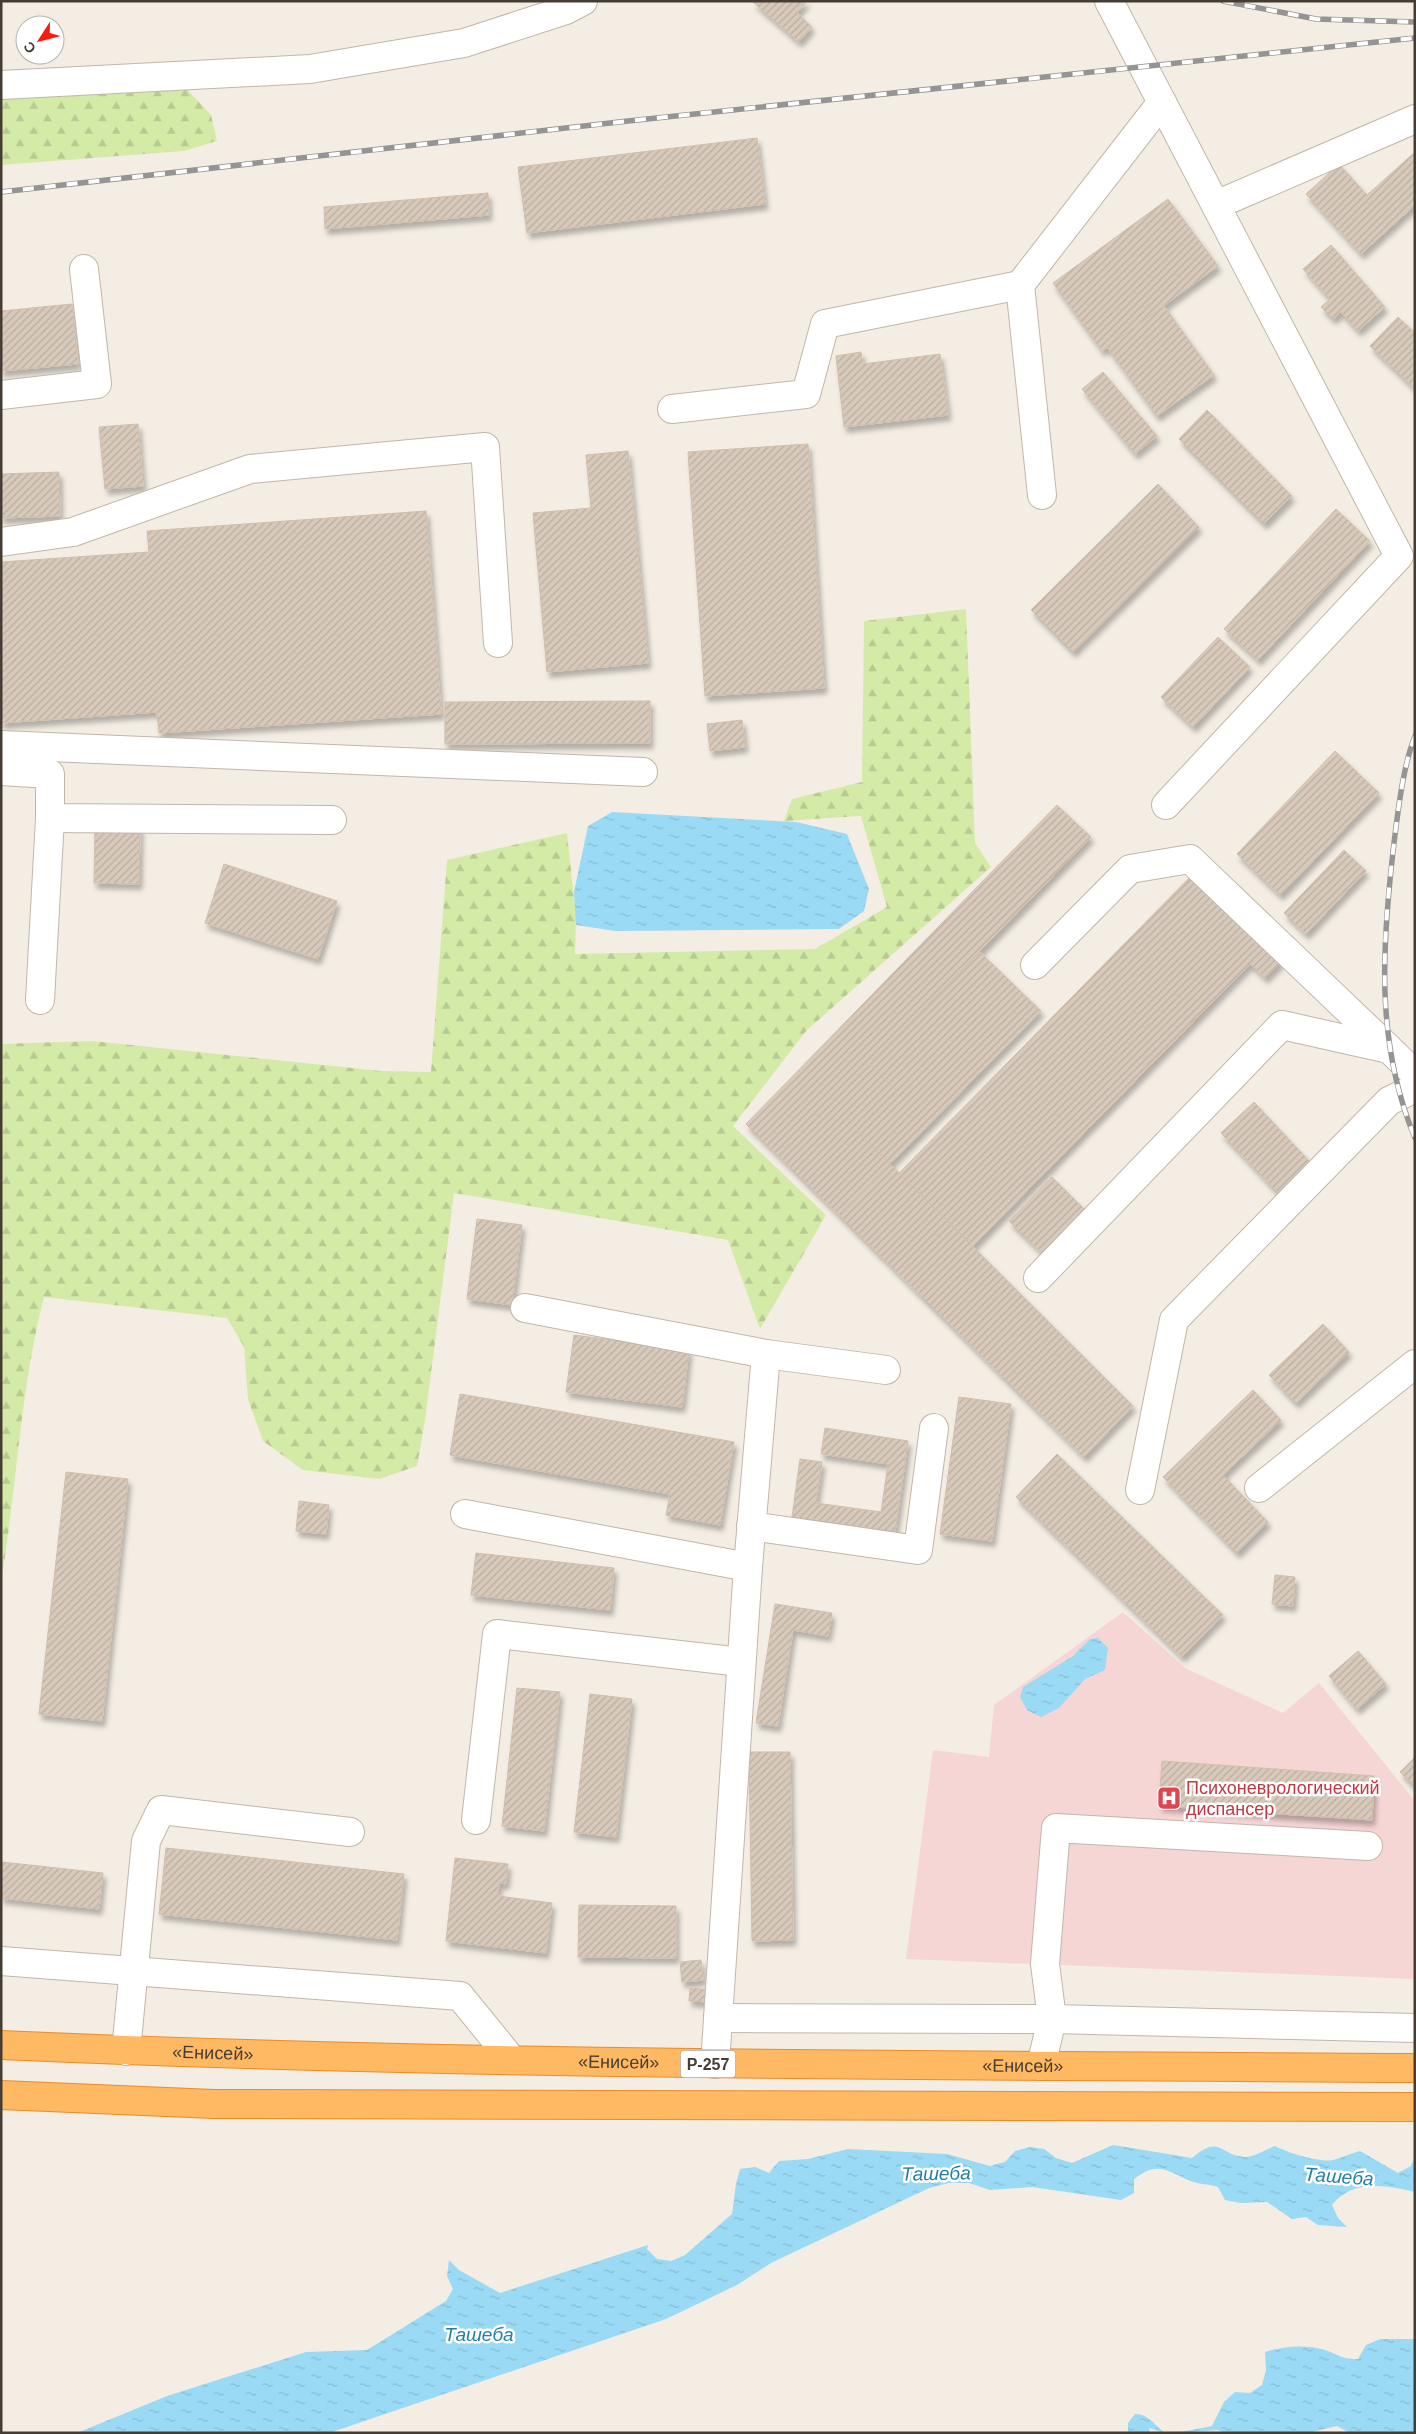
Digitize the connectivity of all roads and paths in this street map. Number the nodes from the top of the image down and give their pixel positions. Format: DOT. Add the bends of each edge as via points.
graph roads {
  1 [pos="583,1"];
  2 [pos="1109,1"];
  3 [pos="1,85"];
  4 [pos="1162,102"];
  5 [pos="1415,119"];
  6 [pos="1216,206"];
  7 [pos="84,269"];
  8 [pos="1020,285"];
  9 [pos="1,395"];
  10 [pos="672,409"];
  11 [pos="1042,495"];
  12 [pos="1,542"];
  13 [pos="498,644"];
  14 [pos="1,745"];
  15 [pos="1,771"];
  16 [pos="643,772"];
  17 [pos="1166,805"];
  18 [pos="50,818"];
  19 [pos="332,820"];
  20 [pos="1035,965"];
  21 [pos="40,1000"];
  22 [pos="1389,1049"];
  23 [pos="1415,1074"];
  24 [pos="1415,1088"];
  25 [pos="1038,1278"];
  26 [pos="525,1308"];
  27 [pos="766,1354"];
  28 [pos="1415,1364"];
  29 [pos="886,1370"];
  30 [pos="934,1428"];
  31 [pos="1259,1488"];
  32 [pos="1140,1490"];
  33 [pos="465,1514"];
  34 [pos="751,1526"];
  35 [pos="748,1567"];
  36 [pos="741,1662"];
  37 [pos="476,1820"];
  38 [pos="350,1832"];
  39 [pos="1368,1846"];
  40 [pos="1,1961"];
  41 [pos="134,1971"];
  42 [pos="718,2018"];
  43 [pos="1052,2019"];
  44 [pos="1415,2028"];
  45 [pos="1,2045"];
  46 [pos="126,2051"];
  47 [pos="512,2060"];
  48 [pos="714,2064"];
  49 [pos="1041,2066"];
  50 [pos="1415,2068"];
  51 [pos="1,2095"];
  52 [pos="1415,2107"];
  1 -- 3 [label="lane" via="566,10 464,43 310,69"];
  2 -- 4 [label="lane"];
  4 -- 6 [label="lane"];
  4 -- 8 [label="lane"];
  5 -- 6 [label="lane"];
  6 -- 17 [label="lane" via="1399,556"];
  7 -- 9 [label="lane" via="97,384"];
  8 -- 10 [label="lane" via="825,324 806,394"];
  8 -- 11 [label="lane"];
  12 -- 13 [label="lane" via="73,532 250,469 485,447"];
  14 -- 16 [label="lane"];
  15 -- 18 [label="lane" via="50,774"];
  18 -- 19 [label="lane"];
  18 -- 21 [label="lane"];
  20 -- 22 [label="lane" via="1130,869 1190,859"];
  22 -- 23 [label="lane"];
  22 -- 25 [label="lane" via="1282,1025"];
  24 -- 32 [label="lane" via="1389,1101 1174,1320"];
  26 -- 27 [label="lane"];
  27 -- 29 [label="lane"];
  27 -- 34 [label="lane"];
  28 -- 31 [label="lane"];
  30 -- 34 [label="lane" via="918,1550"];
  33 -- 35 [label="lane"];
  34 -- 35 [label="lane"];
  35 -- 36 [label="lane"];
  36 -- 37 [label="lane" via="497,1634"];
  36 -- 42 [label="lane"];
  38 -- 41 [label="lane" via="161,1810 146,1841"];
  39 -- 43 [label="lane" via="1056,1828 1045,1964"];
  40 -- 41 [label="lane"];
  41 -- 46 [label="lane"];
  41 -- 47 [label="lane" via="460,1996"];
  42 -- 43 [label="lane"];
  42 -- 48 [label="lane"];
  43 -- 44 [label="lane"];
  43 -- 49 [label="lane"];
  45 -- 46 [label="highway, «Енисей» / Р-257"];
  46 -- 47 [label="highway, «Енисей» / Р-257"];
  47 -- 48 [label="highway, «Енисей» / Р-257"];
  48 -- 49 [label="highway, «Енисей» / Р-257"];
  49 -- 50 [label="highway, «Енисей» / Р-257"];
  51 -- 52 [label="highway" via="214,2104"];
}
